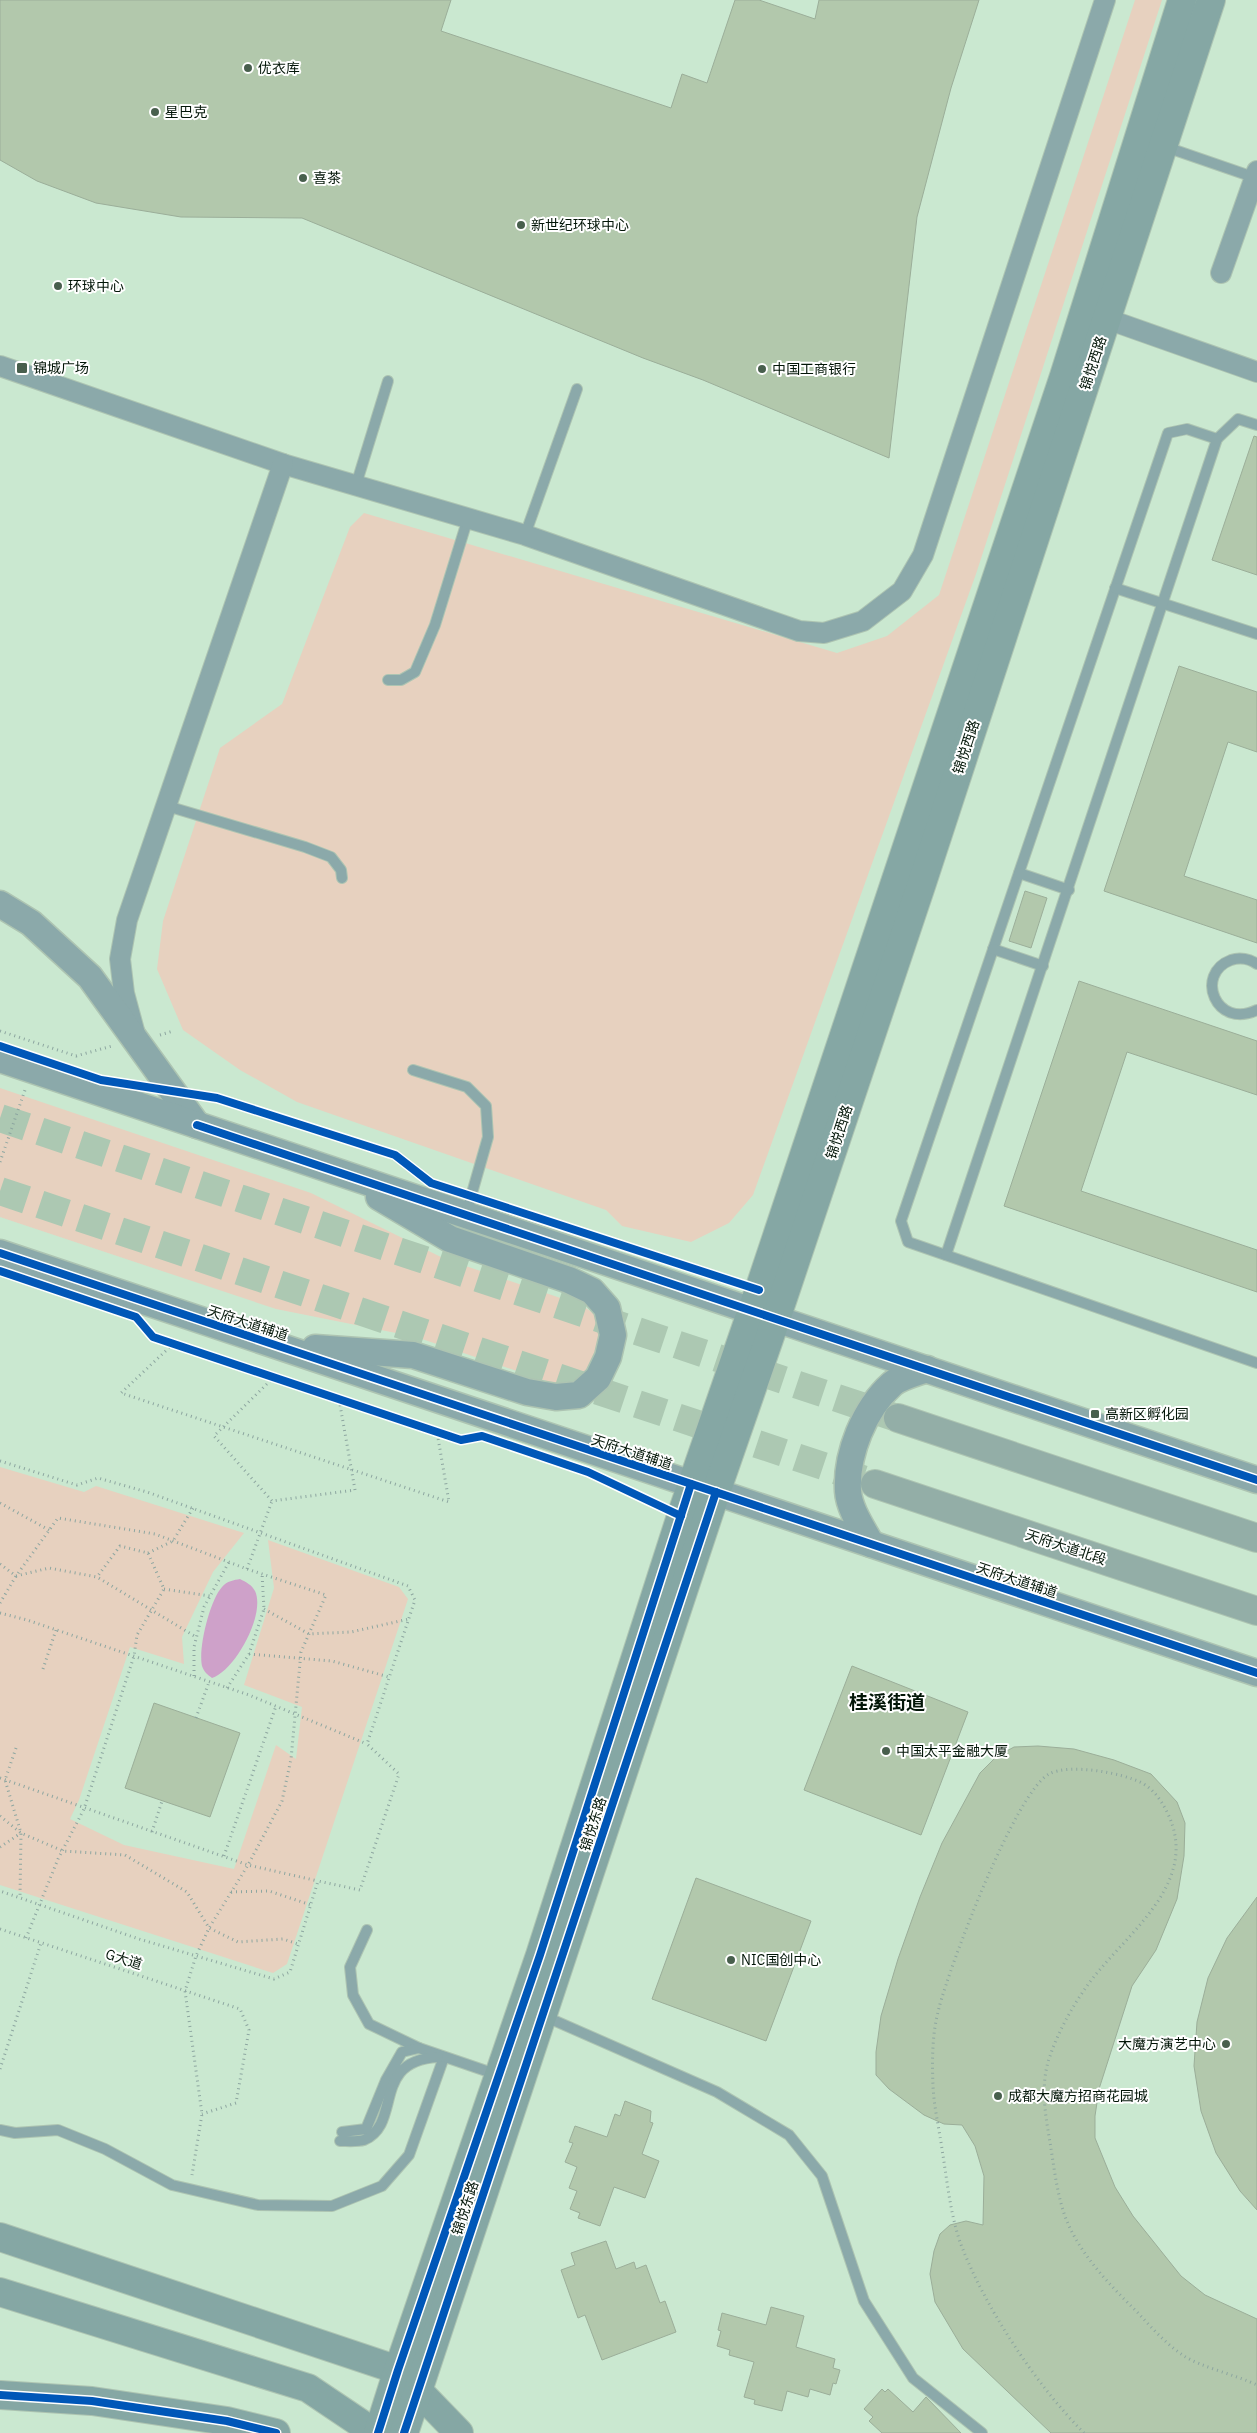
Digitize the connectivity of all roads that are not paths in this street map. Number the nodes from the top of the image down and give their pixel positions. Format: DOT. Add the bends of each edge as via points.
graph roads {
  1 [pos="1105,0"];
  2 [pos="1182,0"];
  3 [pos="1211,0"];
  4 [pos="1162,146"];
  5 [pos="1256,176"];
  6 [pos="1221,273"];
  7 [pos="1107,320"];
  8 [pos="0,366"];
  9 [pos="1257,372"];
  10 [pos="388,380"];
  11 [pos="576,389"];
  12 [pos="1257,425"];
  13 [pos="1217,439"];
  14 [pos="283,464"];
  15 [pos="356,485"];
  16 [pos="468,518"];
  17 [pos="525,535"];
  18 [pos="1115,588"];
  19 [pos="1164,604"];
  20 [pos="1257,634"];
  21 [pos="388,680"];
  22 [pos="167,806"];
  23 [pos="1019,873"];
  24 [pos="342,878"];
  25 [pos="1068,890"];
  26 [pos="0,904"];
  27 [pos="993,949"];
  28 [pos="1257,964"];
  29 [pos="1043,966"];
  30 [pos="1257,1010"];
  31 [pos="137,1040"];
  32 [pos="0,1059"];
  33 [pos="413,1070"];
  34 [pos="197,1125"];
  35 [pos="336,1172"];
  36 [pos="466,1215"];
  37 [pos="0,1253"];
  38 [pos="946,1255"];
  39 [pos="751,1310"];
  40 [pos="776,1319"];
  41 [pos="277,1346"];
  42 [pos="1257,1363"];
  43 [pos="927,1369"];
  44 [pos="898,1418"];
  45 [pos="1257,1480"];
  46 [pos="875,1484"];
  47 [pos="704,1488"];
  48 [pos="1257,1538"];
  49 [pos="871,1544"];
  50 [pos="1257,1611"];
  51 [pos="1257,1673"];
  52 [pos="367,1930"];
  53 [pos="543,2016"];
  54 [pos="419,2048"];
  55 [pos="444,2056"];
  56 [pos="500,2075"];
  57 [pos="0,2130"];
  58 [pos="0,2237"];
  59 [pos="0,2292"];
  60 [pos="398,2370"];
  61 [pos="420,2392"];
  62 [pos="0,2395"];
  63 [pos="273,2433"];
  64 [pos="377,2433"];
  65 [pos="404,2433"];
  66 [pos="459,2433"];
  67 [pos="982,2433"];
  1 -- 17 [label="street" via="923,556 902,591 863,621 824,633 799,631"];
  2 -- 39 [label="main road, 锦悦西路" via="1064,376"];
  3 -- 4 [label="main road, 锦悦西路"];
  4 -- 5 [label="lane"];
  4 -- 7 [label="main road, 锦悦西路"];
  5 -- 6 [label="street"];
  7 -- 9 [label="street"];
  7 -- 40 [label="main road, 锦悦西路"];
  8 -- 14 [label="street"];
  10 -- 15 [label="lane"];
  11 -- 17 [label="lane"];
  12 -- 13 [label="lane" via="1238,419"];
  13 -- 18 [label="lane" via="1187,429 1168,433"];
  13 -- 19 [label="lane"];
  14 -- 15 [label="street"];
  14 -- 22 [label="street"];
  15 -- 16 [label="street"];
  16 -- 17 [label="street"];
  16 -- 21 [label="lane" via="435,625 415,672 402,680"];
  18 -- 19 [label="lane"];
  18 -- 23 [label="lane"];
  19 -- 20 [label="lane"];
  19 -- 25 [label="lane"];
  22 -- 24 [label="lane" via="331,857 341,870"];
  22 -- 31 [label="street" via="127,920 120,960 124,993"];
  23 -- 25 [label="lane"];
  23 -- 27 [label="lane"];
  25 -- 29 [label="lane"];
  26 -- 31 [label="street" via="31,923 90,977"];
  27 -- 29 [label="lane"];
  27 -- 38 [label="lane" via="902,1221 908,1242"];
  28 -- 30 [label="lane" via="1244,959 1226,962 1213,977 1212,986 1217,1003 1231,1014 1240,1016"];
  29 -- 38 [label="lane"];
  31 -- 34 [label="street"];
  32 -- 34 [label="street"];
  33 -- 36 [label="lane" via="467,1088 486,1106 488,1138"];
  34 -- 35 [label="street"];
  35 -- 36 [label="street"];
  35 -- 41 [label="street" via="450,1239 570,1280 592,1291 606,1308 613,1335 608,1357 598,1378 579,1395 556,1397 527,1392 413,1355"];
  36 -- 39 [label="street"];
  37 -- 41 [label="street, 天府大道辅道"];
  38 -- 42 [label="lane"];
  39 -- 40 [label="street"];
  39 -- 47 [label="main road, 锦悦西路"];
  40 -- 43 [label="street"];
  40 -- 47 [label="main road, 锦悦西路"];
  41 -- 47 [label="street, 天府大道辅道"];
  43 -- 45 [label="street"];
  43 -- 49 [label="street" via="893,1382 875,1402 850,1460 848,1493"];
  44 -- 48 [label="main road"];
  46 -- 50 [label="main road, 天府大道北段"];
  47 -- 49 [label="street, 天府大道辅道"];
  47 -- 53 [label="main road, 锦悦东路"];
  47 -- 56 [label="main road, 锦悦东路"];
  49 -- 51 [label="street, 天府大道辅道"];
  52 -- 54 [label="lane" via="350,1967 353,1996 369,2024"];
  53 -- 61 [label="main road, 锦悦东路"];
  53 -- 67 [label="lane" via="717,2092 789,2135 822,2176 864,2301 913,2378"];
  54 -- 55 [label="lane"];
  54 -- 55 [label="lane" via="402,2052 386,2080 366,2129 341,2136 363,2140 376,2131 394,2083 406,2065 420,2058"];
  55 -- 56 [label="lane"];
  55 -- 57 [label="lane" via="409,2155 382,2186 332,2206 258,2205 172,2185 58,2130"];
  56 -- 60 [label="main road, 锦悦东路"];
  58 -- 60 [label="main road"];
  59 -- 64 [label="main road" via="308,2388"];
  60 -- 61 [label="main road"];
  60 -- 64 [label="main road, 锦悦东路"];
  61 -- 65 [label="main road, 锦悦东路"];
  61 -- 66 [label="main road"];
  62 -- 63 [label="main road" via="92,2401 227,2421"];
}
